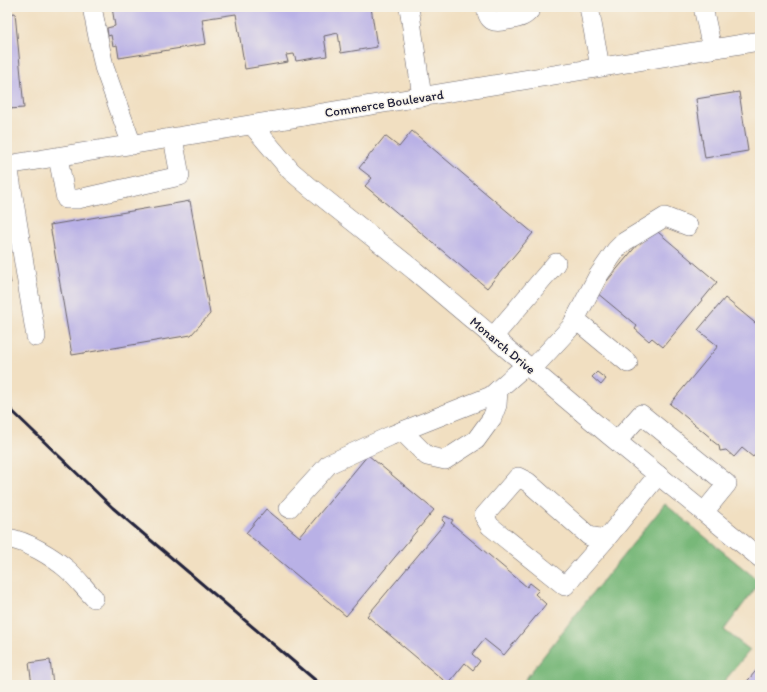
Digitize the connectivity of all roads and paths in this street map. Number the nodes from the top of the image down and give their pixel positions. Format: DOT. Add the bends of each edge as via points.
graph roads {
  1 [pos="92,7"];
  2 [pos="409,7"];
  3 [pos="486,7"];
  4 [pos="532,7"];
  5 [pos="589,7"];
  6 [pos="703,7"];
  7 [pos="760,41"];
  8 [pos="712,49"];
  9 [pos="600,67"];
  10 [pos="422,97"];
  11 [pos="252,125"];
  12 [pos="173,138"];
  13 [pos="132,145"];
  14 [pos="58,157"];
  15 [pos="8,165"];
  16 [pos="688,226"];
  17 [pos="556,263"];
  18 [pos="575,319"];
  19 [pos="36,337"];
  20 [pos="493,337"];
  21 [pos="628,363"];
  22 [pos="529,367"];
  23 [pos="498,390"];
  24 [pos="402,431"];
  25 [pos="617,441"];
  26 [pos="658,475"];
  27 [pos="289,508"];
  28 [pos="704,512"];
  29 [pos="7,538"];
  30 [pos="606,539"];
  31 [pos="760,558"];
  32 [pos="94,598"];
  1 -- 13 [label="street" via="104,67"];
  2 -- 10 [label="street"];
  3 -- 4 [label="street" via="491,20 498,22 521,18"];
  5 -- 9 [label="street"];
  6 -- 8 [label="street"];
  7 -- 8 [label="street, Commerce Boulevard"];
  8 -- 9 [label="street, Commerce Boulevard"];
  9 -- 10 [label="street, Commerce Boulevard"];
  10 -- 11 [label="street, Commerce Boulevard"];
  11 -- 12 [label="street, Commerce Boulevard"];
  11 -- 20 [label="street, Monarch Drive" via="291,171"];
  12 -- 13 [label="street, Commerce Boulevard"];
  12 -- 14 [label="street" via="180,176 78,199 66,199"];
  13 -- 14 [label="street, Commerce Boulevard"];
  14 -- 15 [label="street, Commerce Boulevard"];
  15 -- 19 [label="street"];
  16 -- 18 [label="street" via="665,217 624,242 598,276"];
  17 -- 20 [label="street"];
  18 -- 21 [label="street"];
  18 -- 22 [label="street" via="571,327"];
  20 -- 22 [label="street, Monarch Drive"];
  22 -- 23 [label="street"];
  22 -- 25 [label="street, Monarch Drive"];
  23 -- 24 [label="street" via="491,396"];
  23 -- 24 [label="street" via="497,405 492,418 476,440 446,460 427,456"];
  24 -- 27 [label="street" via="329,464"];
  25 -- 26 [label="street, Monarch Drive"];
  25 -- 28 [label="street" via="642,414 727,484"];
  26 -- 28 [label="street, Monarch Drive"];
  26 -- 30 [label="street"];
  28 -- 31 [label="street, Monarch Drive"];
  29 -- 32 [label="street" via="16,539 42,552 68,570"];
  30 -- 30 [label="street" via="589,536 528,482 518,477 484,516 490,526 565,586"];
}
